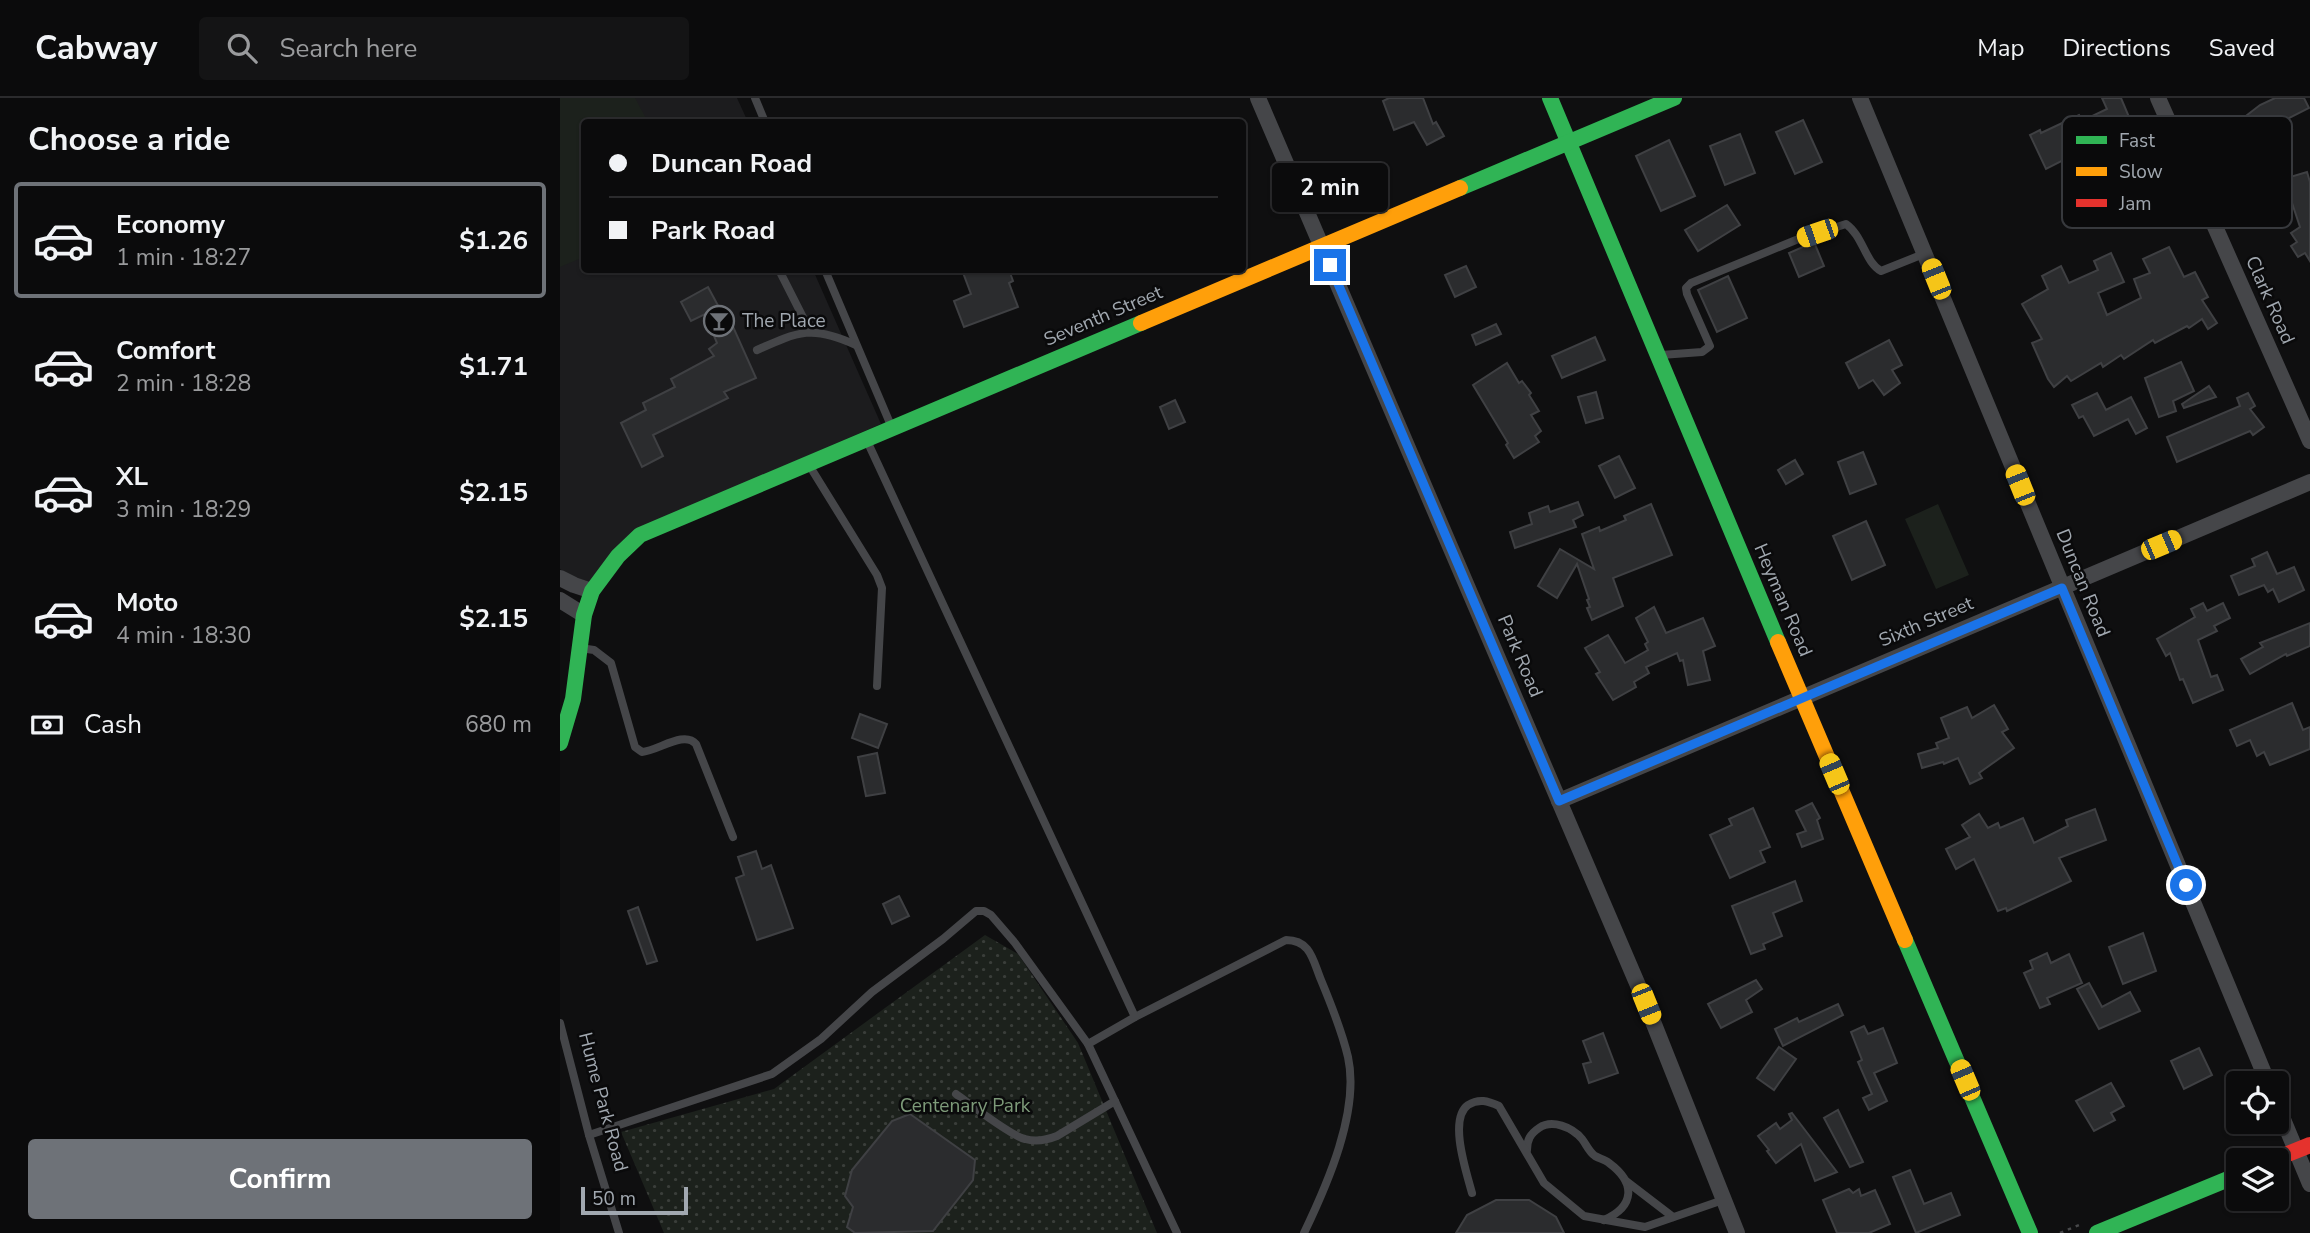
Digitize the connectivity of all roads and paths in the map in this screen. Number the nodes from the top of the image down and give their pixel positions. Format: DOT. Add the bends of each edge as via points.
graph roads {
  1 [pos="755,98"];
  2 [pos="1258,98"];
  3 [pos="1550,98"];
  4 [pos="1674,98"];
  5 [pos="1860,98"];
  6 [pos="2158,98"];
  7 [pos="2166,116"];
  8 [pos="764,119"];
  9 [pos="1570,143"];
  10 [pos="2216,228"];
  11 [pos="1322,245"];
  12 [pos="1926,253"];
  13 [pos="781,273"];
  14 [pos="826,273"];
  15 [pos="810,331"];
  16 [pos="856,345"];
  17 [pos="757,350"];
  18 [pos="1658,355"];
  19 [pos="892,428"];
  20 [pos="867,439"];
  21 [pos="2310,441"];
  22 [pos="808,464"];
  23 [pos="2310,482"];
  24 [pos="560,578"];
  25 [pos="2062,588"];
  26 [pos="592,591"];
  27 [pos="560,600"];
  28 [pos="584,615"];
  29 [pos="580,648"];
  30 [pos="877,686"];
  31 [pos="1801,698"];
  32 [pos="560,743"];
  33 [pos="1559,801"];
  34 [pos="733,837"];
  35 [pos="1135,1017"];
  36 [pos="560,1023"];
  37 [pos="1088,1044"];
  38 [pos="2263,1071"];
  39 [pos="956,1094"];
  40 [pos="1115,1101"];
  41 [pos="2289,1125"];
  42 [pos="589,1135"];
  43 [pos="2303,1148"];
  44 [pos="1527,1153"];
  45 [pos="2226,1180"];
  46 [pos="1626,1181"];
  47 [pos="2310,1184"];
  48 [pos="1472,1194"];
  49 [pos="1723,1200"];
  50 [pos="1673,1217"];
  51 [pos="1603,1220"];
  52 [pos="619,1233"];
  53 [pos="1177,1233"];
  54 [pos="1304,1233"];
  55 [pos="1737,1233"];
  56 [pos="2030,1233"];
  57 [pos="2097,1233"];
  1 -- 8 [label="lane"];
  2 -- 11 [label="street, Park Road"];
  3 -- 9 [label="main road, Heyman Road"];
  4 -- 9 [label="main road, Seventh Street"];
  5 -- 12 [label="street, Duncan Road"];
  6 -- 7 [label="street, Clark Road"];
  9 -- 11 [label="main road, Seventh Street"];
  9 -- 18 [label="main road, Heyman Road"];
  10 -- 21 [label="street, Clark Road"];
  11 -- 19 [label="main road, Seventh Street"];
  11 -- 33 [label="street, Park Road"];
  12 -- 18 [label="lane" via="1881,271 1846,224 1796,240 1686,288 1710,346 1702,352"];
  12 -- 25 [label="street, Duncan Road"];
  13 -- 15 [label="lane"];
  14 -- 16 [label="lane"];
  15 -- 16 [label="lane" via="829,333"];
  15 -- 17 [label="lane"];
  16 -- 19 [label="lane"];
  18 -- 31 [label="main road, Heyman Road"];
  19 -- 20 [label="main road, Seventh Street"];
  20 -- 22 [label="main road, Seventh Street"];
  20 -- 35 [label="lane"];
  22 -- 26 [label="main road, Seventh Street" via="640,536"];
  22 -- 30 [label="lane" via="879,582"];
  23 -- 25 [label="street, Sixth Street"];
  24 -- 26 [label="street"];
  25 -- 31 [label="street, Sixth Street"];
  25 -- 38 [label="street, Duncan Road"];
  26 -- 28 [label="main road, Seventh Street"];
  27 -- 28 [label="street"];
  28 -- 29 [label="main road"];
  29 -- 32 [label="main road" via="573,699"];
  29 -- 34 [label="lane" via="594,650 611,663 635,747 650,752 692,739"];
  31 -- 33 [label="street, Sixth Street"];
  31 -- 56 [label="main road, Heyman Road"];
  33 -- 49 [label="street, Park Road"];
  35 -- 37 [label="lane"];
  35 -- 54 [label="lane" via="1286,940 1302,942 1308,949 1348,1058 1349,1089 1347,1116"];
  36 -- 42 [label="lane, Hume Park Road"];
  37 -- 40 [label="lane"];
  37 -- 42 [label="lane" via="1015,943 991,915 976,911 772,1074"];
  39 -- 40 [label="lane" via="1022,1139 1036,1140 1057,1136"];
  40 -- 53 [label="lane"];
  41 -- 43 [label="street"];
  42 -- 52 [label="lane, Hume Park Road"];
  43 -- 47 [label="street"];
  44 -- 46 [label="lane" via="1532,1132 1545,1124 1558,1124 1575,1132"];
  44 -- 48 [label="lane" via="1499,1106 1488,1100 1474,1101 1463,1109 1460,1150"];
  44 -- 51 [label="lane" via="1544,1183 1584,1216"];
  45 -- 57 [label="main road"];
  46 -- 50 [label="lane"];
  46 -- 51 [label="lane" via="1626,1205"];
  49 -- 50 [label="lane"];
  49 -- 55 [label="street, Park Road"];
  50 -- 51 [label="lane" via="1645,1227"];
}
